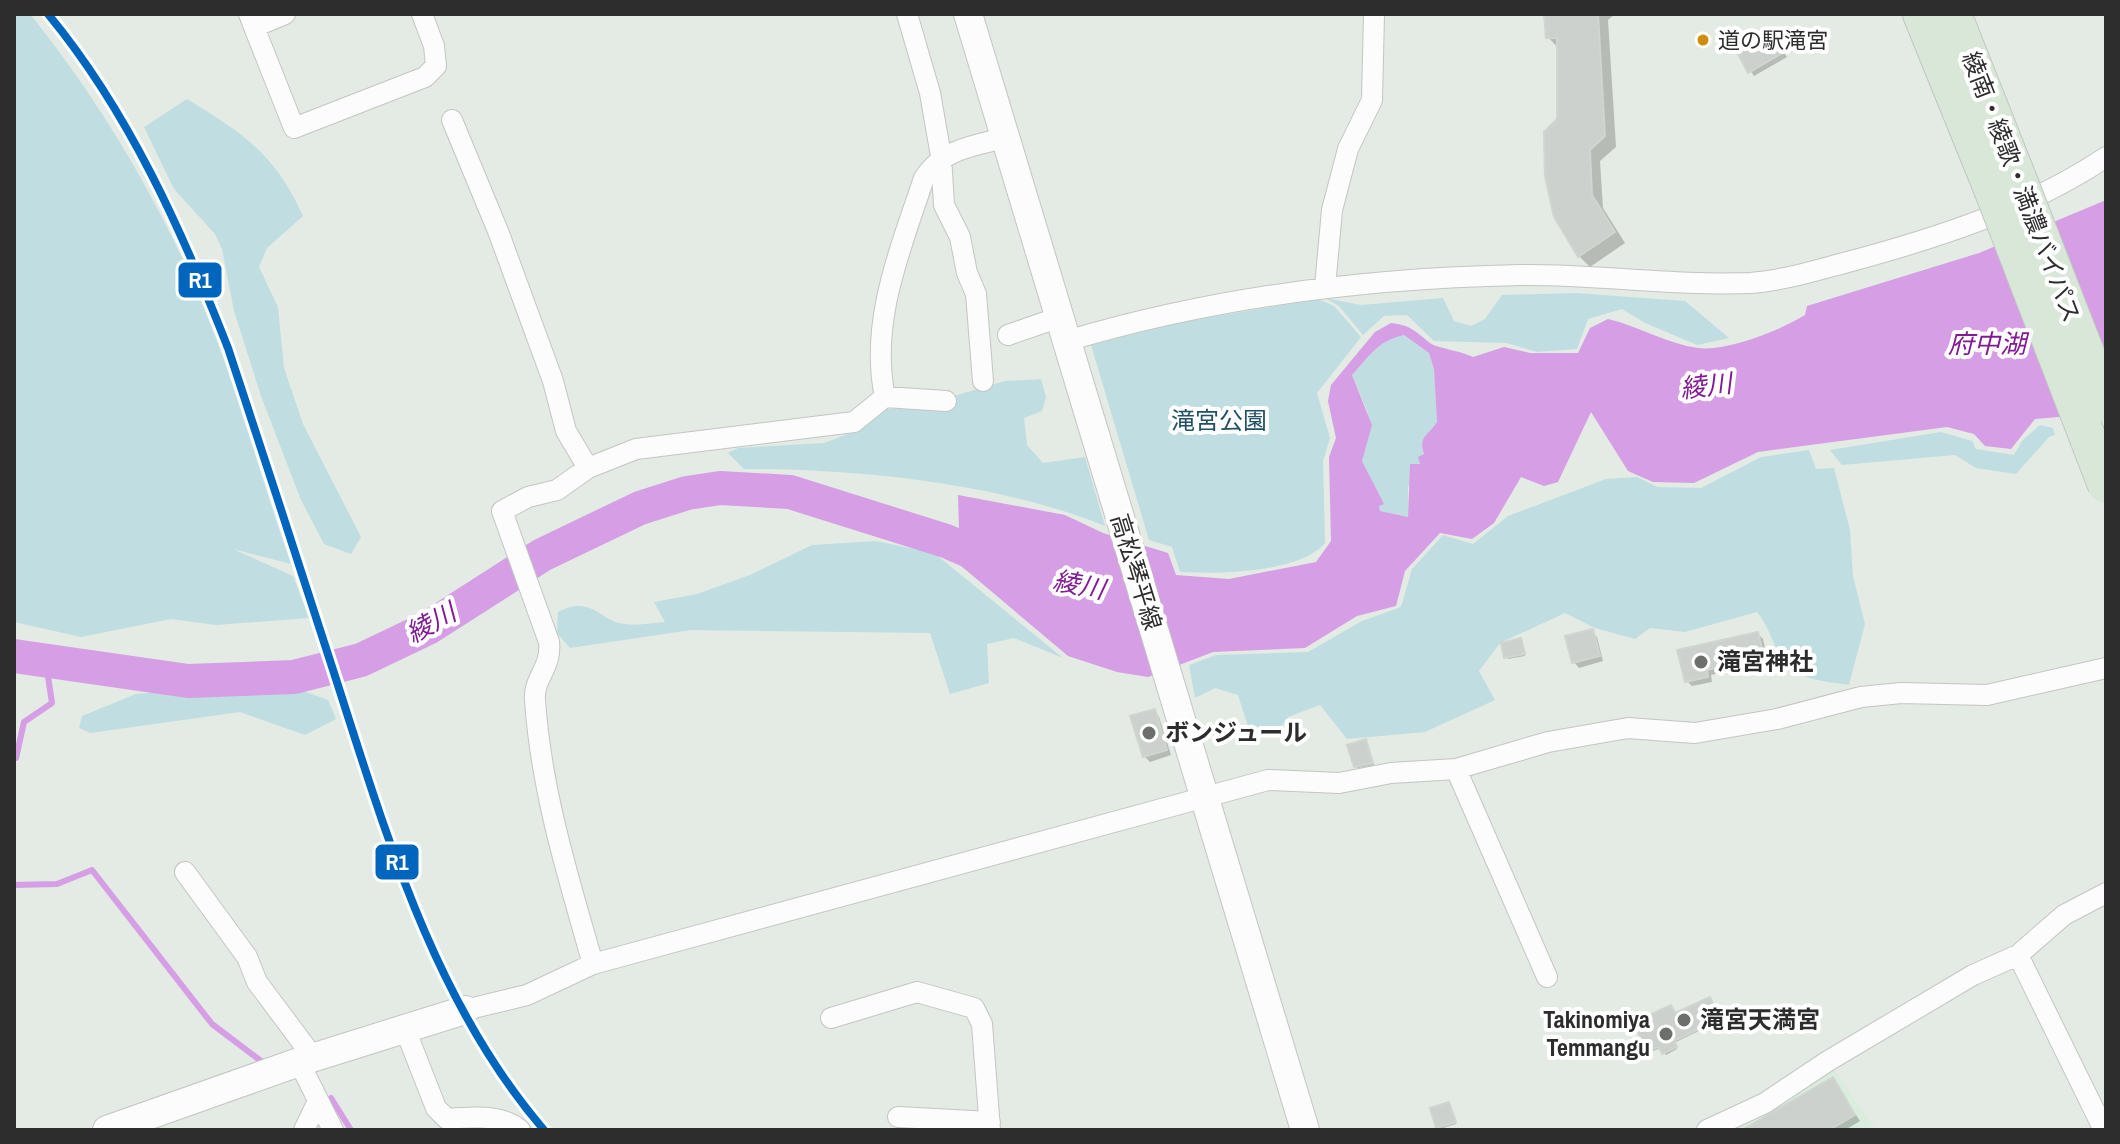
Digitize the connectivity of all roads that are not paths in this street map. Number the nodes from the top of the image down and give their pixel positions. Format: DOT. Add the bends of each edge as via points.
graph roads {
  1 [pos="285,14"];
  2 [pos="422,14"];
  3 [pos="907,14"];
  4 [pos="1374,14"];
  5 [pos="1921,14"];
  6 [pos="1953,14"];
  7 [pos="971,15"];
  8 [pos="252,20"];
  9 [pos="452,120"];
  10 [pos="1005,138"];
  11 [pos="941,156"];
  12 [pos="2106,157"];
  13 [pos="2005,184"];
  14 [pos="1325,287"];
  15 [pos="1063,329"];
  16 [pos="1008,335"];
  17 [pos="983,381"];
  18 [pos="885,397"];
  19 [pos="946,401"];
  20 [pos="2106,404"];
  21 [pos="588,468"];
  22 [pos="2106,485"];
  23 [pos="2106,668"];
  24 [pos="1456,769"];
  25 [pos="1205,800"];
  26 [pos="185,872"];
  27 [pos="2106,893"];
  28 [pos="2018,955"];
  29 [pos="593,964"];
  30 [pos="1547,977"];
  31 [pos="465,1010"];
  32 [pos="831,1018"];
  33 [pos="405,1029"];
  34 [pos="306,1060"];
  35 [pos="318,1101"];
  36 [pos="898,1117"];
  37 [pos="990,1126"];
  38 [pos="107,1130"];
  39 [pos="304,1130"];
  40 [pos="333,1130"];
  41 [pos="520,1130"];
  42 [pos="1305,1130"];
  43 [pos="1707,1130"];
  44 [pos="2104,1130"];
  1 -- 8 [label="street"];
  2 -- 8 [label="street" via="436,66 425,77 294,128"];
  3 -- 11 [label="street"];
  4 -- 14 [label="street" via="1372,100 1348,149 1332,210"];
  5 -- 13 [label="highway, 綾南・綾歌・満濃バイパス"];
  6 -- 13 [label="highway, 綾南・綾歌・満濃バイパス"];
  7 -- 10 [label="main road, 高松琴平線"];
  9 -- 21 [label="street" via="553,381 566,431"];
  10 -- 11 [label="street"];
  10 -- 15 [label="main road, 高松琴平線"];
  11 -- 17 [label="street" via="944,205 960,237 976,294"];
  11 -- 18 [label="street" via="924,178 893,269 879,370"];
  12 -- 14 [label="street" via="2069,182 1919,243 1781,279 1703,283 1518,275"];
  13 -- 20 [label="highway, 綾南・綾歌・満濃バイパス, bridge"];
  13 -- 22 [label="highway, 綾南・綾歌・満濃バイパス, bridge"];
  14 -- 15 [label="street"];
  15 -- 16 [label="street"];
  15 -- 25 [label="main road, 高松琴平線"];
  18 -- 19 [label="street"];
  18 -- 21 [label="street" via="854,422 636,449"];
  21 -- 29 [label="street" via="557,490 502,511 549,642 551,659 534,696 554,830"];
  23 -- 24 [label="street" via="1987,695 1861,697 1695,733 1628,728 1548,742"];
  24 -- 25 [label="street" via="1339,783 1268,780"];
  24 -- 30 [label="street"];
  25 -- 29 [label="street"];
  25 -- 42 [label="main road, 高松琴平線"];
  26 -- 34 [label="street" via="247,957"];
  27 -- 28 [label="street" via="2064,915"];
  28 -- 43 [label="street" via="1973,975 1765,1103"];
  28 -- 44 [label="street"];
  29 -- 31 [label="street" via="527,995"];
  31 -- 33 [label="main road"];
  32 -- 37 [label="street" via="917,992 974,1008 982,1024"];
  33 -- 34 [label="main road"];
  33 -- 41 [label="street" via="436,1108 447,1119 474,1116"];
  34 -- 35 [label="street"];
  34 -- 38 [label="main road"];
  35 -- 39 [label="street"];
  35 -- 40 [label="street"];
  36 -- 37 [label="street"];
}
